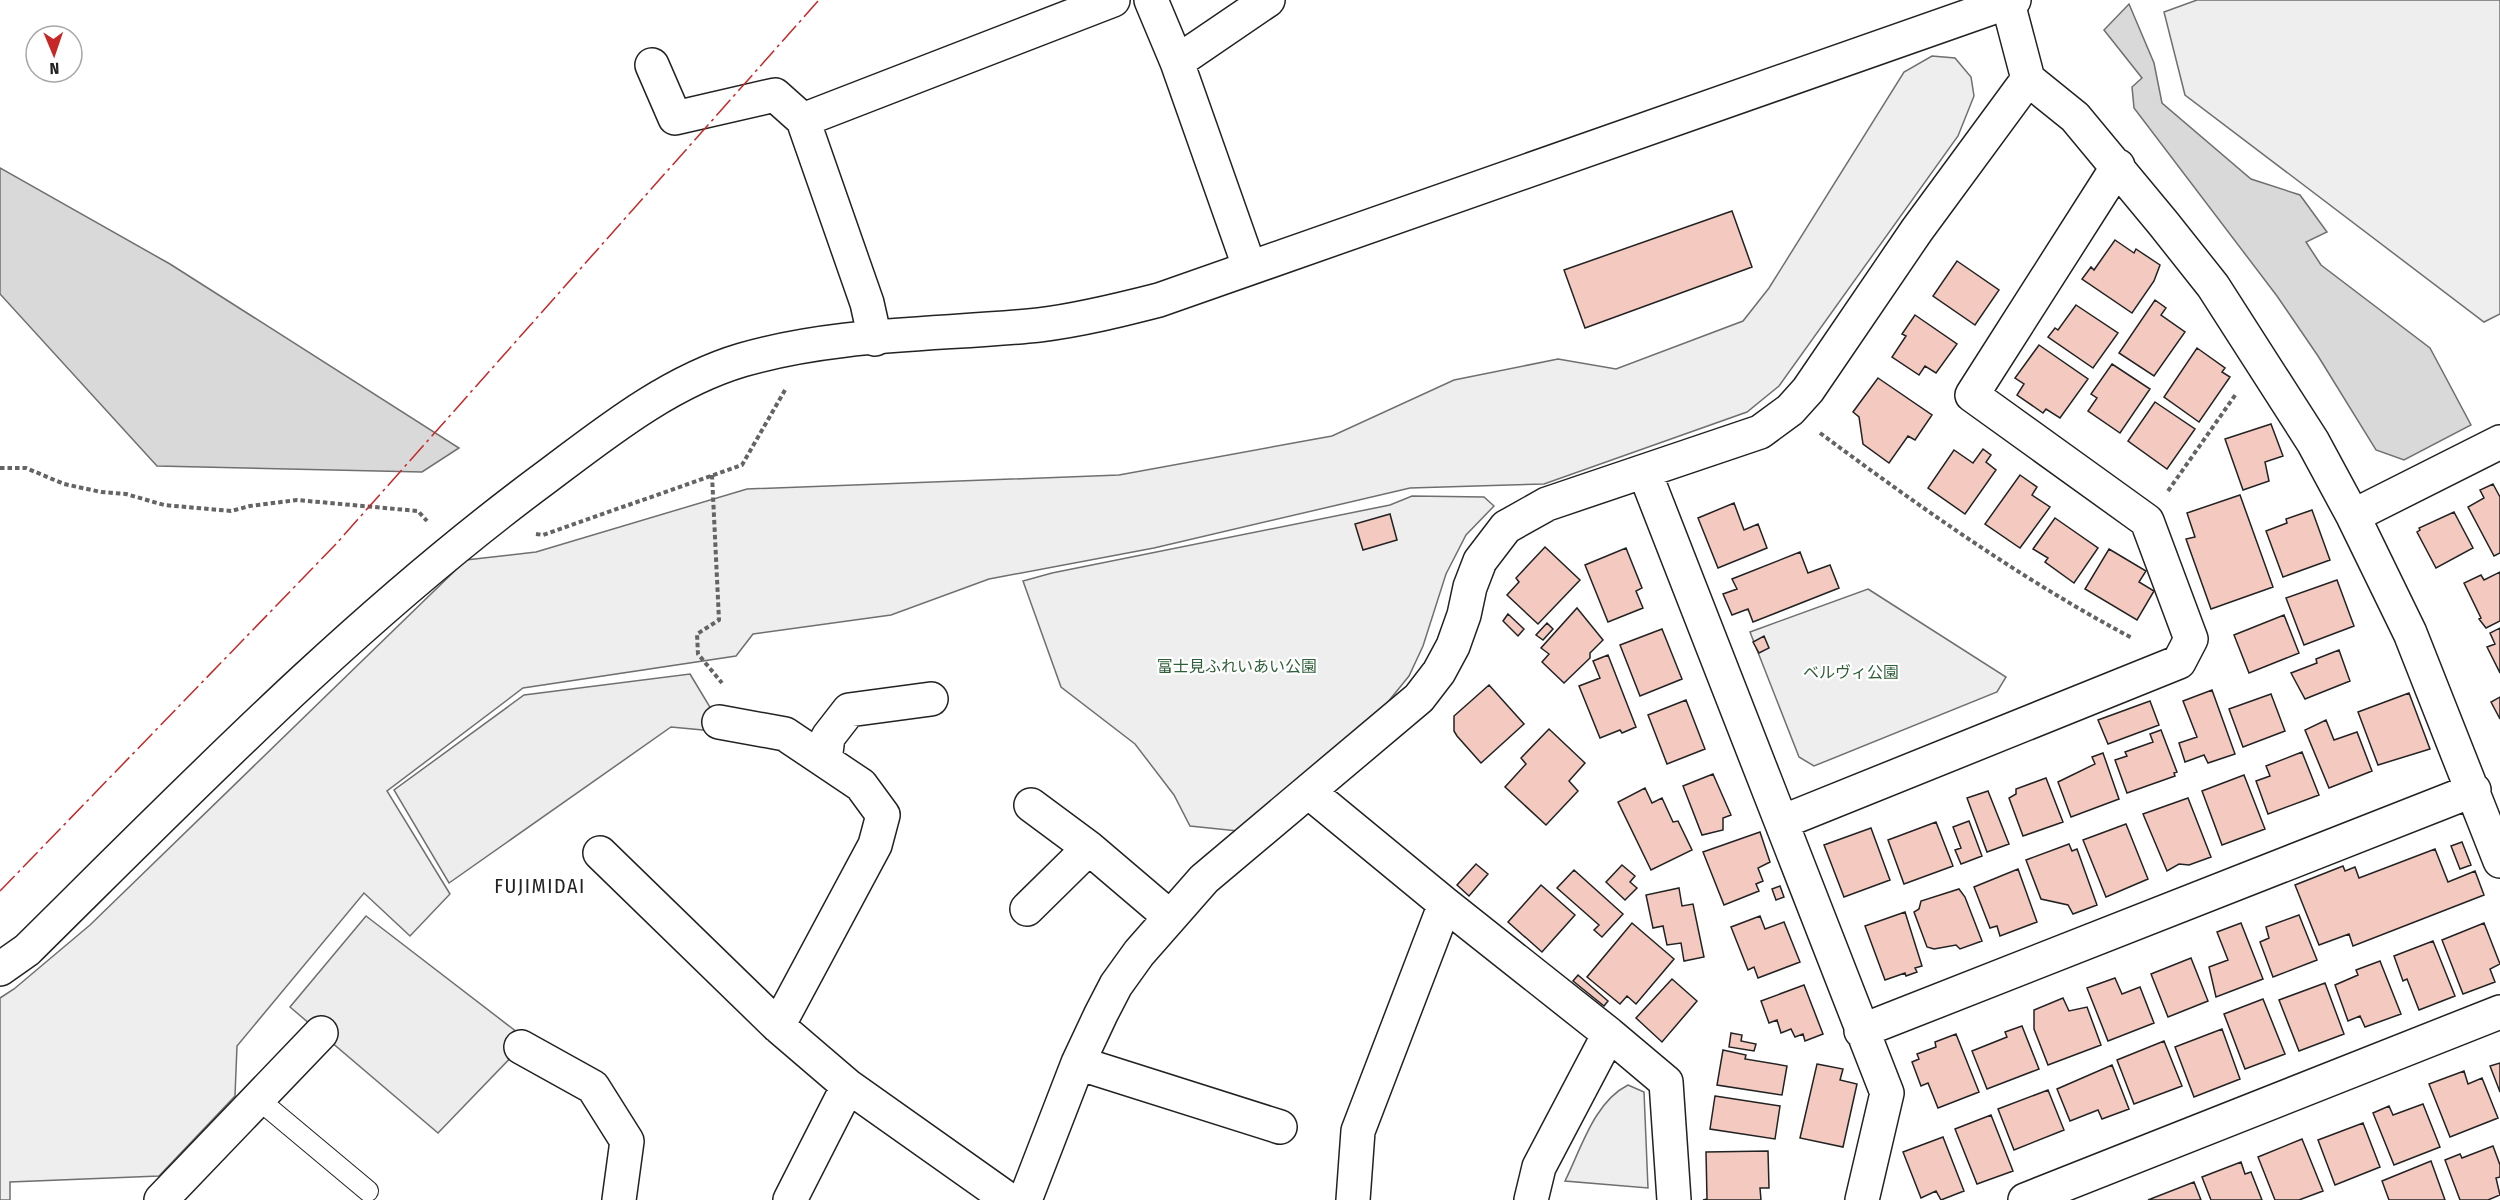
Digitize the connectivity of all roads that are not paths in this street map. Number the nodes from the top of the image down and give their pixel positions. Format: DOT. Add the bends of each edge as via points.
graph roads {
  1 [pos="1113,0"];
  2 [pos="1151,0"];
  3 [pos="1268,0"];
  4 [pos="2011,1"];
  5 [pos="1178,62"];
  6 [pos="652,65"];
  7 [pos="2028,79"];
  8 [pos="803,120"];
  9 [pos="2118,166"];
  10 [pos="1249,267"];
  11 [pos="875,339"];
  12 [pos="2500,442"];
  13 [pos="1645,473"];
  14 [pos="2353,516"];
  15 [pos="931,699"];
  16 [pos="719,722"];
  17 [pos="825,760"];
  18 [pos="2474,790"];
  19 [pos="1309,792"];
  20 [pos="1031,805"];
  21 [pos="1782,822"];
  22 [pos="1089,848"];
  23 [pos="600,853"];
  24 [pos="2500,861"];
  25 [pos="1445,904"];
  26 [pos="1027,909"];
  27 [pos="1170,917"];
  28 [pos="0,969"];
  29 [pos="2500,1012"];
  30 [pos="778,1026"];
  31 [pos="1861,1031"];
  32 [pos="321,1033"];
  33 [pos="1609,1034"];
  34 [pos="521,1047"];
  35 [pos="1078,1063"];
  36 [pos="848,1086"];
  37 [pos="258,1099"];
  38 [pos="1280,1127"];
  39 [pos="368,1191"];
  40 [pos="161,1200"];
  41 [pos="619,1200"];
  42 [pos="790,1200"];
  43 [pos="1009,1200"];
  44 [pos="1024,1200"];
  45 [pos="1353,1200"];
  46 [pos="1532,1200"];
  47 [pos="1674,1200"];
  48 [pos="1862,1200"];
  49 [pos="2025,1200"];
  1 -- 8 [label="street"];
  2 -- 5 [label="street"];
  3 -- 5 [label="street"];
  4 -- 7 [label="street"];
  4 -- 10 [label="street"];
  5 -- 10 [label="street"];
  6 -- 8 [label="street" via="680,130 776,95"];
  7 -- 9 [label="street" via="2075,117"];
  7 -- 13 [label="street" via="1790,410 1760,432"];
  8 -- 11 [label="street" via="867,303"];
  9 -- 14 [label="street" via="2213,286 2313,442"];
  9 -- 21 [label="street" via="1972,395 2147,521 2191,639 2179,662"];
  10 -- 11 [label="street" via="1159,300 1102,314 1043,324"];
  11 -- 28 [label="street" via="791,347 738,362 691,382 613,428 472,532 358,630 27,950"];
  12 -- 14 [label="street"];
  13 -- 19 [label="street" via="1547,504 1506,527 1480,561 1453,646 1439,672 1395,721"];
  13 -- 21 [label="street"];
  14 -- 18 [label="street" via="2410,633"];
  15 -- 17 [label="street" via="849,710 828,737"];
  16 -- 17 [label="street" via="785,734"];
  17 -- 30 [label="street" via="861,785 884,815 874,845"];
  18 -- 24 [label="street"];
  18 -- 31 [label="street"];
  19 -- 25 [label="street"];
  19 -- 27 [label="street" via="1204,879"];
  20 -- 22 [label="street"];
  21 -- 31 [label="street"];
  22 -- 26 [label="street"];
  22 -- 27 [label="street"];
  23 -- 30 [label="street"];
  25 -- 33 [label="street"];
  25 -- 45 [label="street" via="1358,1131"];
  27 -- 35 [label="street" via="1116,985"];
  29 -- 49 [label="street"];
  30 -- 36 [label="street"];
  31 -- 48 [label="street" via="1887,1093"];
  32 -- 37 [label="street"];
  33 -- 46 [label="street" via="1539,1167"];
  33 -- 47 [label="street" via="1666,1082"];
  34 -- 41 [label="street" via="593,1087 627,1141"];
  35 -- 38 [label="street"];
  35 -- 44 [label="street"];
  36 -- 42 [label="street"];
  36 -- 43 [label="street"];
  37 -- 39 [label="lane"];
  37 -- 40 [label="street"];
}
